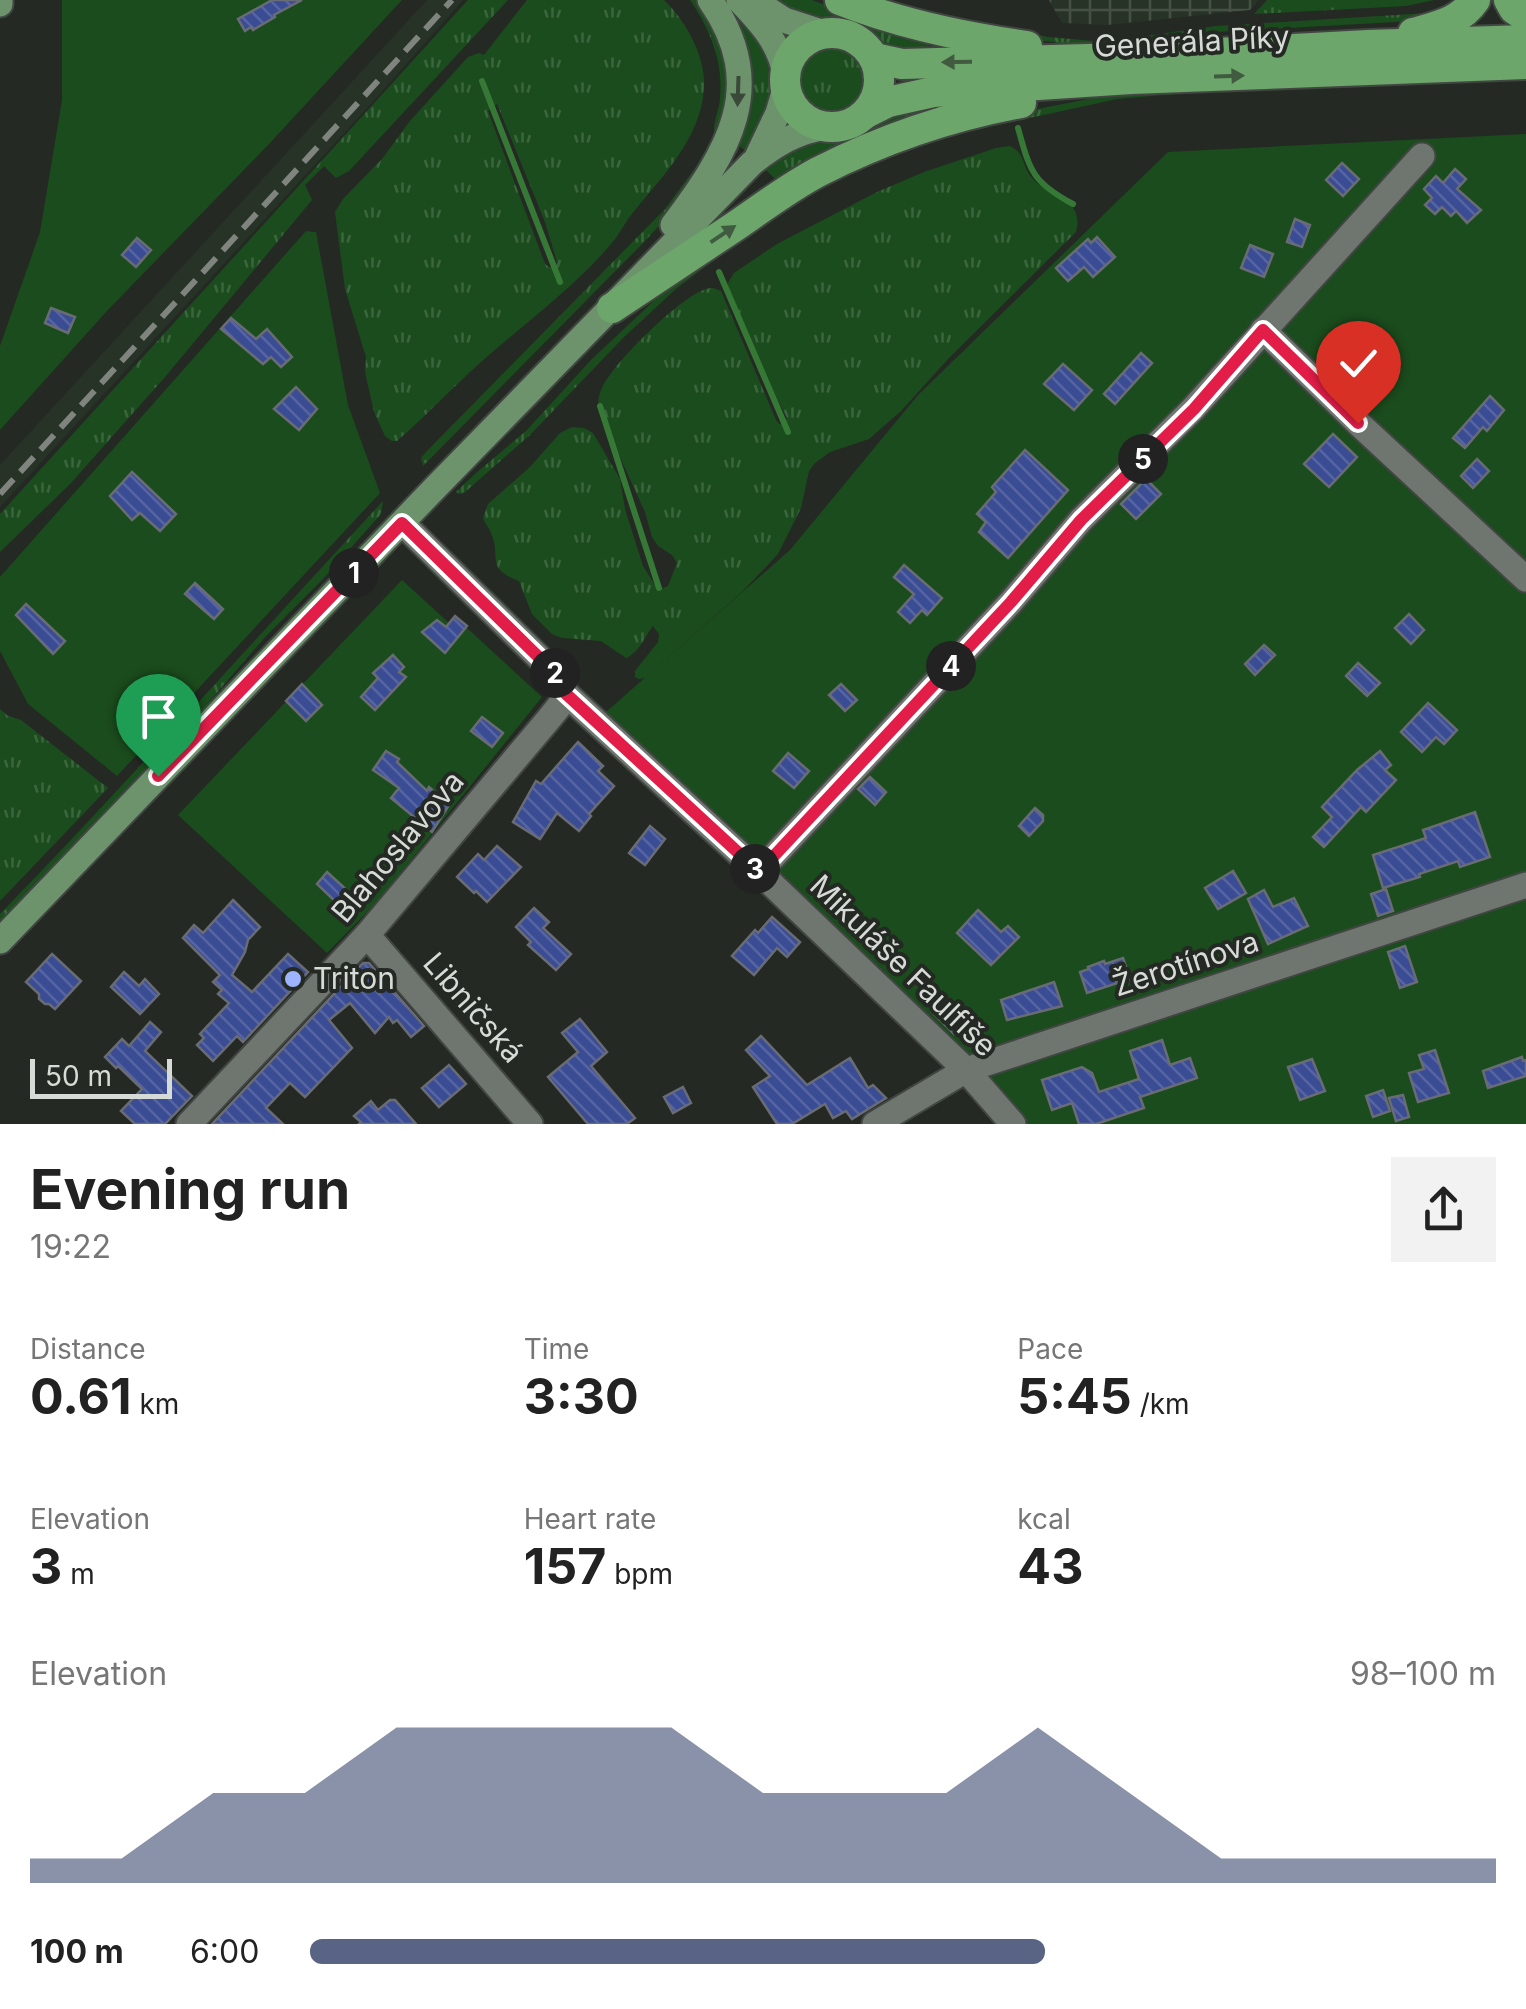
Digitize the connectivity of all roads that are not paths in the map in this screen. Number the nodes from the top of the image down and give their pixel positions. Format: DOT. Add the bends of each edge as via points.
graph roads {
  1 [pos="710,0"];
  2 [pos="739,0"];
  3 [pos="754,0"];
  4 [pos="840,0"];
  5 [pos="1474,0"];
  6 [pos="1509,0"];
  7 [pos="1526,16"];
  8 [pos="824,34"];
  9 [pos="1526,40"];
  10 [pos="1368,45"];
  11 [pos="874,58"];
  12 [pos="1526,64"];
  13 [pos="1128,68"];
  14 [pos="785,81"];
  15 [pos="866,114"];
  16 [pos="826,127"];
  17 [pos="1422,156"];
  18 [pos="752,163"];
  19 [pos="612,308"];
  20 [pos="1263,330"];
  21 [pos="402,523"];
  22 [pos="1526,579"];
  23 [pos="564,692"];
  24 [pos="756,869"];
  25 [pos="1526,884"];
  26 [pos="368,935"];
  27 [pos="0,941"];
  28 [pos="966,1070"];
  29 [pos="189,1124"];
  30 [pos="530,1124"];
  31 [pos="876,1124"];
  32 [pos="1013,1124"];
  1 -- 19 [label="main road, one-way" via="731,37 740,83 727,144"];
  2 -- 14 [label="main road" via="776,44"];
  3 -- 8 [label="main road"];
  4 -- 13 [label="highway" via="902,22"];
  5 -- 10 [label="highway" via="1446,24"];
  6 -- 7 [label="highway"];
  8 -- 11 [label="highway" via="853,38"];
  8 -- 14 [label="highway" via="798,47"];
  9 -- 10 [label="highway, Generála Píky"];
  10 -- 13 [label="highway, Generála Píky"];
  13 -- 11 [label="highway, Generála Píky, one-way"];
  11 -- 15 [label="highway" via="879,87"];
  13 -- 12 [label="highway, Generála Píky, one-way"];
  13 -- 15 [label="highway, Generála Píky" via="915,94"];
  19 -- 13 [label="highway, one-way" via="780,195 883,142"];
  14 -- 16 [label="highway" via="800,115"];
  14 -- 18 [label="main road" via="771,131"];
  15 -- 16 [label="highway"];
  16 -- 18 [label="main road" via="796,134"];
  17 -- 20 [label="street"];
  18 -- 19 [label="main road"];
  19 -- 21 [label="main road"];
  20 -- 22 [label="street"];
  20 -- 24 [label="street"];
  21 -- 23 [label="street, Mikuláše Faulfiše" via="562,680"];
  21 -- 27 [label="main road"];
  23 -- 24 [label="street, Mikuláše Faulfiše"];
  23 -- 26 [label="street, Blahoslavova" via="561,704"];
  24 -- 28 [label="street, Mikuláše Faulfiše"];
  25 -- 28 [label="street, Žerotínova"];
  26 -- 29 [label="street, Blahoslavova"];
  26 -- 30 [label="street, Libničská"];
  28 -- 31 [label="street, Žerotínova"];
  28 -- 32 [label="street, Mikuláše Faulfiše"];
}
